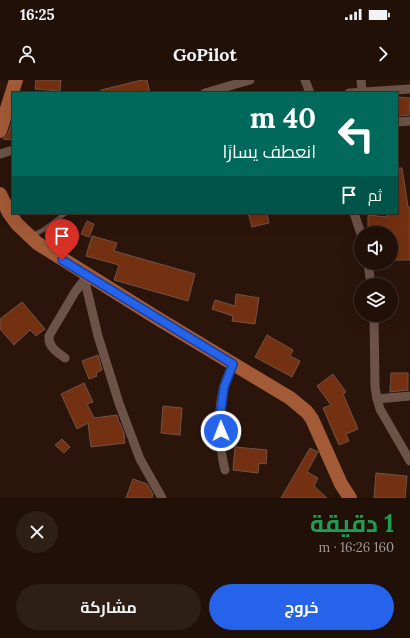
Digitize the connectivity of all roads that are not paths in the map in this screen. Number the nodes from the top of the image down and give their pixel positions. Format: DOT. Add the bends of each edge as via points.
graph roads {
  1 [pos="16,80"];
  2 [pos="250,80"];
  3 [pos="305,80"];
  4 [pos="361,80"];
  5 [pos="410,88"];
  6 [pos="362,91"];
  7 [pos="12,92"];
  8 [pos="12,92"];
  9 [pos="208,92"];
  10 [pos="310,92"];
  11 [pos="356,92"];
  12 [pos="410,121"];
  13 [pos="398,122"];
  14 [pos="0,130"];
  15 [pos="12,150"];
  16 [pos="0,154"];
  17 [pos="0,194"];
  18 [pos="65,214"];
  19 [pos="354,214"];
  20 [pos="358,226"];
  21 [pos="29,236"];
  22 [pos="84,276"];
  23 [pos="374,322"];
  24 [pos="65,358"];
  25 [pos="233,364"];
  26 [pos="410,396"];
  27 [pos="377,399"];
  28 [pos="410,461"];
  29 [pos="225,470"];
  30 [pos="162,498"];
  31 [pos="350,498"];
  1 -- 7 [label="main road"];
  2 -- 9 [label="street"];
  3 -- 10 [label="street"];
  4 -- 6 [label="street"];
  5 -- 6 [label="street"];
  6 -- 11 [label="street"];
  8 -- 14 [label="main road"];
  12 -- 13 [label="street"];
  15 -- 16 [label="street"];
  17 -- 21 [label="main road" via="9,213"];
  18 -- 21 [label="lane" via="43,230"];
  19 -- 20 [label="street"];
  21 -- 22 [label="main road"];
  22 -- 24 [label="street" via="49,338 53,349"];
  22 -- 25 [label="main road"];
  22 -- 30 [label="street" via="98,336 119,403 140,459"];
  23 -- 27 [label="street"];
  25 -- 29 [label="street" via="224,387 220,417"];
  25 -- 31 [label="main road" via="290,398 306,412 315,425 338,478"];
  26 -- 27 [label="street"];
  27 -- 28 [label="street"];
}
